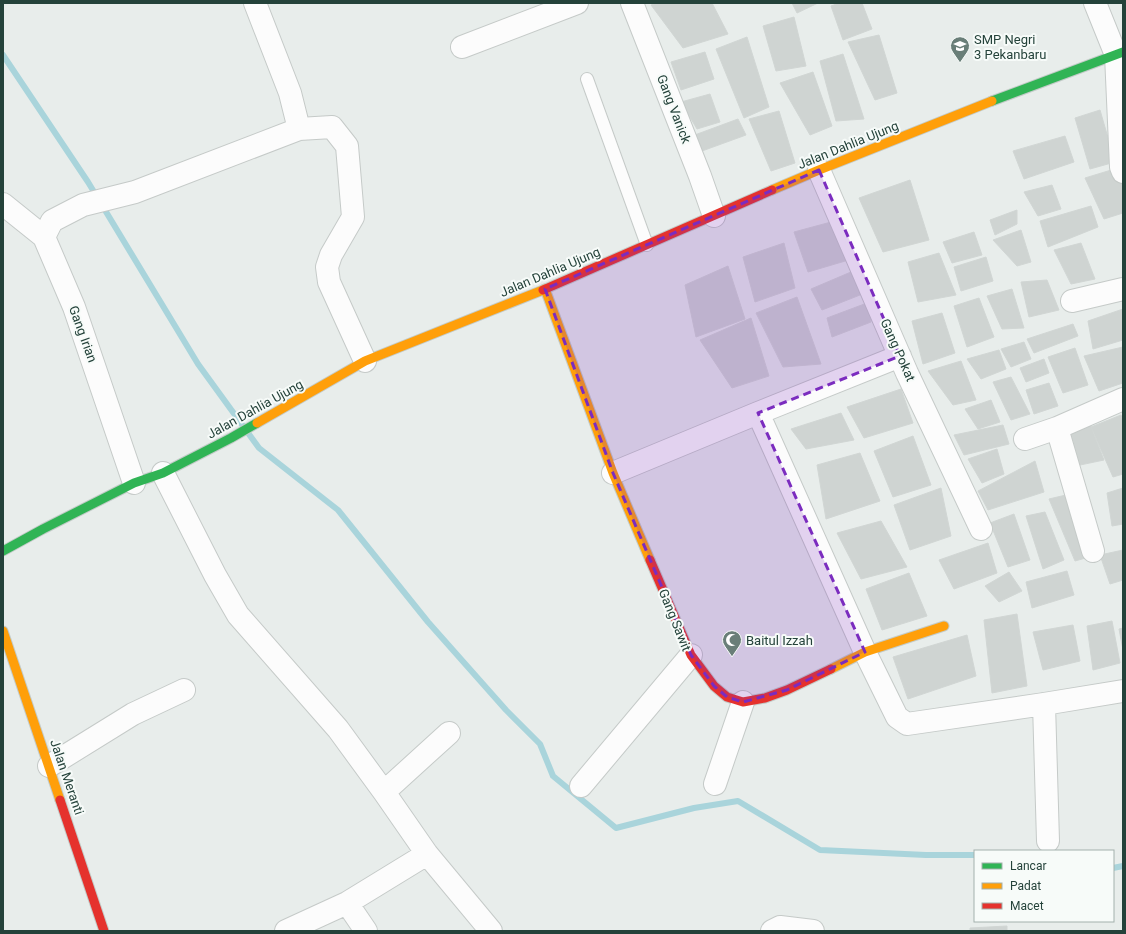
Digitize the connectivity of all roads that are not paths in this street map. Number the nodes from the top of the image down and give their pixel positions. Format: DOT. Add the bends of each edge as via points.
graph roads {
  1 [pos="255,3"];
  2 [pos="577,3"];
  3 [pos="632,3"];
  4 [pos="1095,3"];
  5 [pos="462,47"];
  6 [pos="1119,54"];
  7 [pos="587,79"];
  8 [pos="299,129"];
  9 [pos="819,170"];
  10 [pos="1123,172"];
  11 [pos="3,204"];
  12 [pos="714,216"];
  13 [pos="44,237"];
  14 [pos="646,245"];
  15 [pos="545,288"];
  16 [pos="1123,289"];
  17 [pos="1072,301"];
  18 [pos="900,356"];
  19 [pos="365,361"];
  20 [pos="1123,399"];
  21 [pos="758,413"];
  22 [pos="1057,428"];
  23 [pos="1025,439"];
  24 [pos="613,473"];
  25 [pos="163,474"];
  26 [pos="134,483"];
  27 [pos="982,529"];
  28 [pos="3,551"];
  29 [pos="1093,551"];
  30 [pos="944,626"];
  31 [pos="3,631"];
  32 [pos="865,652"];
  33 [pos="691,655"];
  34 [pos="184,690"];
  35 [pos="1123,691"];
  36 [pos="743,702"];
  37 [pos="1044,704"];
  38 [pos="448,733"];
  39 [pos="50,766"];
  40 [pos="715,784"];
  41 [pos="582,786"];
  42 [pos="384,792"];
  43 [pos="1048,841"];
  44 [pos="427,854"];
  45 [pos="347,903"];
  46 [pos="104,931"];
  47 [pos="286,931"];
  48 [pos="366,931"];
  49 [pos="491,931"];
  50 [pos="772,931"];
  51 [pos="813,931"];
  1 -- 8 [label="street" via="290,93"];
  2 -- 5 [label="street"];
  3 -- 12 [label="street, Gang Vanick"];
  4 -- 6 [label="street"];
  6 -- 9 [label="main road, Jalan Dahlia Ujung"];
  6 -- 10 [label="street"];
  7 -- 14 [label="lane"];
  8 -- 13 [label="street" via="135,192 83,205 52,221"];
  8 -- 19 [label="street" via="332,127 347,146 353,217 327,267 330,282"];
  9 -- 12 [label="main road, Jalan Dahlia Ujung"];
  9 -- 18 [label="street, Gang Pokat"];
  11 -- 13 [label="street, Gang Irian"];
  12 -- 14 [label="main road, Jalan Dahlia Ujung"];
  13 -- 26 [label="street, Gang Irian" via="74,307"];
  14 -- 15 [label="main road, Jalan Dahlia Ujung"];
  15 -- 19 [label="main road, Jalan Dahlia Ujung"];
  15 -- 24 [label="main road, Gang Sawit"];
  16 -- 17 [label="street"];
  18 -- 21 [label="street"];
  18 -- 27 [label="street, Gang Pokat"];
  19 -- 25 [label="main road, Jalan Dahlia Ujung"];
  20 -- 22 [label="street"];
  21 -- 24 [label="street"];
  21 -- 32 [label="street"];
  22 -- 23 [label="street"];
  22 -- 29 [label="street"];
  24 -- 33 [label="main road, Gang Sawit"];
  25 -- 26 [label="main road, Jalan Dahlia Ujung"];
  25 -- 42 [label="street" via="238,615 338,729"];
  26 -- 28 [label="main road, Jalan Dahlia Ujung"];
  30 -- 32 [label="main road"];
  31 -- 39 [label="main road, Jalan Meranti"];
  32 -- 36 [label="main road" via="787,690"];
  32 -- 37 [label="street" via="897,717 908,724"];
  33 -- 36 [label="main road" via="714,686 727,697"];
  33 -- 41 [label="street, Gang Sawit"];
  34 -- 39 [label="street" via="133,714"];
  35 -- 37 [label="street"];
  36 -- 40 [label="street"];
  37 -- 43 [label="street"];
  38 -- 42 [label="street"];
  39 -- 46 [label="main road, Jalan Meranti"];
  42 -- 44 [label="street"];
  44 -- 45 [label="street"];
  44 -- 49 [label="street"];
  45 -- 47 [label="street"];
  45 -- 48 [label="street"];
  50 -- 51 [label="street" via="780,927"];
}
